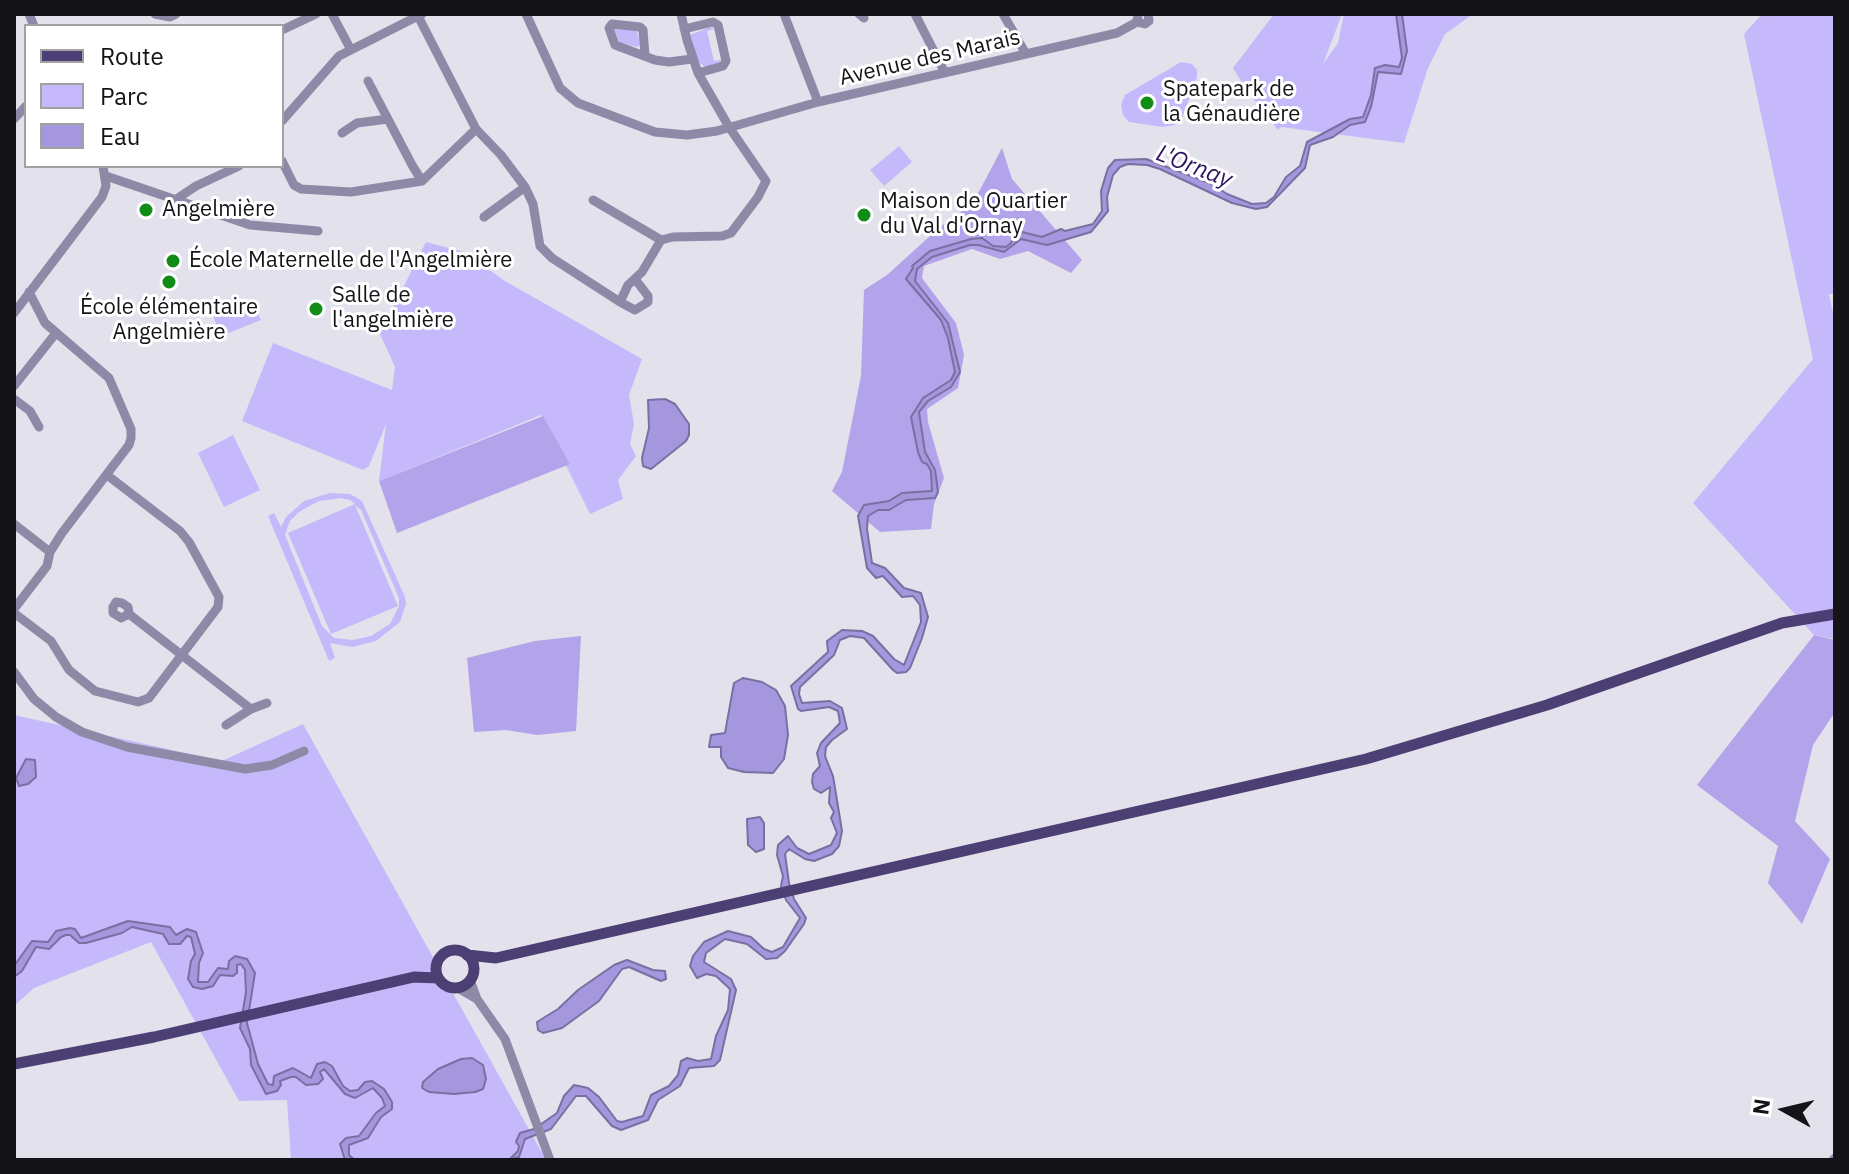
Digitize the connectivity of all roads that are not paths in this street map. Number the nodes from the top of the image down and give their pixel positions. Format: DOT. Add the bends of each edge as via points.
graph roads {
  1 [pos="155,14"];
  2 [pos="176,14"];
  3 [pos="316,14"];
  4 [pos="332,14"];
  5 [pos="526,14"];
  6 [pos="681,14"];
  7 [pos="784,14"];
  8 [pos="915,14"];
  9 [pos="1003,14"];
  10 [pos="1160,14"];
  11 [pos="420,15"];
  12 [pos="1137,17"];
  13 [pos="1149,18"];
  14 [pos="284,29"];
  15 [pos="684,29"];
  16 [pos="351,50"];
  17 [pos="1026,54"];
  18 [pos="645,55"];
  19 [pos="692,59"];
  20 [pos="698,73"];
  21 [pos="945,73"];
  22 [pos="368,81"];
  23 [pos="818,102"];
  24 [pos="284,119"];
  25 [pos="388,119"];
  26 [pos="729,127"];
  27 [pos="476,129"];
  28 [pos="342,133"];
  29 [pos="284,165"];
  30 [pos="231,168"];
  31 [pos="104,171"];
  32 [pos="422,181"];
  33 [pos="525,187"];
  34 [pos="178,198"];
  35 [pos="593,200"];
  36 [pos="484,217"];
  37 [pos="318,231"];
  38 [pos="661,240"];
  39 [pos="635,279"];
  40 [pos="29,292"];
  41 [pos="620,302"];
  42 [pos="14,313"];
  43 [pos="56,333"];
  44 [pos="14,386"];
  45 [pos="14,399"];
  46 [pos="39,427"];
  47 [pos="107,475"];
  48 [pos="14,524"];
  49 [pos="50,552"];
  50 [pos="14,611"];
  51 [pos="129,614"];
  52 [pos="1835,614"];
  53 [pos="182,654"];
  54 [pos="14,672"];
  55 [pos="267,703"];
  56 [pos="251,709"];
  57 [pos="226,725"];
  58 [pos="304,751"];
  59 [pos="467,955"];
  60 [pos="496,958"];
  61 [pos="437,963"];
  62 [pos="472,976"];
  63 [pos="414,977"];
  64 [pos="438,978"];
  65 [pos="458,988"];
  66 [pos="477,999"];
  67 [pos="14,1064"];
  68 [pos="550,1160"];
  1 -- 2 [label="street"];
  3 -- 14 [label="street"];
  4 -- 16 [label="street"];
  5 -- 26 [label="street, Avenue des Marais" via="560,88 578,103 655,132 687,135"];
  6 -- 15 [label="street"];
  7 -- 23 [label="street"];
  8 -- 21 [label="street"];
  9 -- 17 [label="street"];
  10 -- 13 [label="street, Avenue des Marais"];
  11 -- 16 [label="street"];
  11 -- 27 [label="street"];
  12 -- 13 [label="street, Avenue des Marais" via="1145,24"];
  12 -- 17 [label="street, Avenue des Marais" via="1117,33"];
  15 -- 19 [label="street"];
  15 -- 20 [label="street" via="718,25 726,61"];
  16 -- 24 [label="street" via="328,66"];
  17 -- 21 [label="street, Avenue des Marais"];
  18 -- 19 [label="street" via="669,62"];
  19 -- 20 [label="street"];
  20 -- 26 [label="street"];
  21 -- 23 [label="street, Avenue des Marais"];
  22 -- 25 [label="street"];
  23 -- 26 [label="street, Avenue des Marais"];
  25 -- 28 [label="street" via="357,123"];
  25 -- 32 [label="street"];
  26 -- 38 [label="street" via="766,181 762,190 731,233"];
  27 -- 32 [label="street"];
  27 -- 33 [label="street"];
  29 -- 32 [label="street" via="301,189 351,192"];
  30 -- 34 [label="street"];
  31 -- 34 [label="street"];
  31 -- 40 [label="street" via="102,197"];
  33 -- 36 [label="street"];
  33 -- 41 [label="street" via="540,246"];
  34 -- 37 [label="street" via="250,225"];
  35 -- 38 [label="street"];
  38 -- 39 [label="street"];
  39 -- 41 [label="street"];
  39 -- 41 [label="street" via="646,290 648,302 635,310"];
  40 -- 42 [label="street"];
  40 -- 43 [label="street"];
  43 -- 44 [label="street"];
  43 -- 47 [label="street" via="109,378 131,429 129,445"];
  45 -- 46 [label="street"];
  47 -- 49 [label="street"];
  47 -- 53 [label="street" via="180,531 219,597 218,607"];
  48 -- 49 [label="street"];
  49 -- 50 [label="street" via="47,566"];
  50 -- 53 [label="street" via="51,641 69,670 95,691 115,698 149,698"];
  51 -- 53 [label="street"];
  52 -- 60 [label="main road" via="1770,626 1534,709 1366,759"];
  53 -- 56 [label="street"];
  54 -- 58 [label="street" via="56,717 127,747 245,769 272,765"];
  55 -- 56 [label="street"];
  56 -- 57 [label="street"];
  59 -- 60 [label="main road"];
  59 -- 61 [label="main road" via="451,951"];
  59 -- 62 [label="main road"];
  60 -- 62 [label="main road"];
  61 -- 63 [label="main road"];
  61 -- 64 [label="main road"];
  62 -- 65 [label="main road"];
  62 -- 66 [label="street"];
  63 -- 64 [label="main road"];
  63 -- 67 [label="main road"];
  64 -- 65 [label="main road"];
  65 -- 66 [label="street"];
  66 -- 68 [label="street" via="505,1039"];
}
